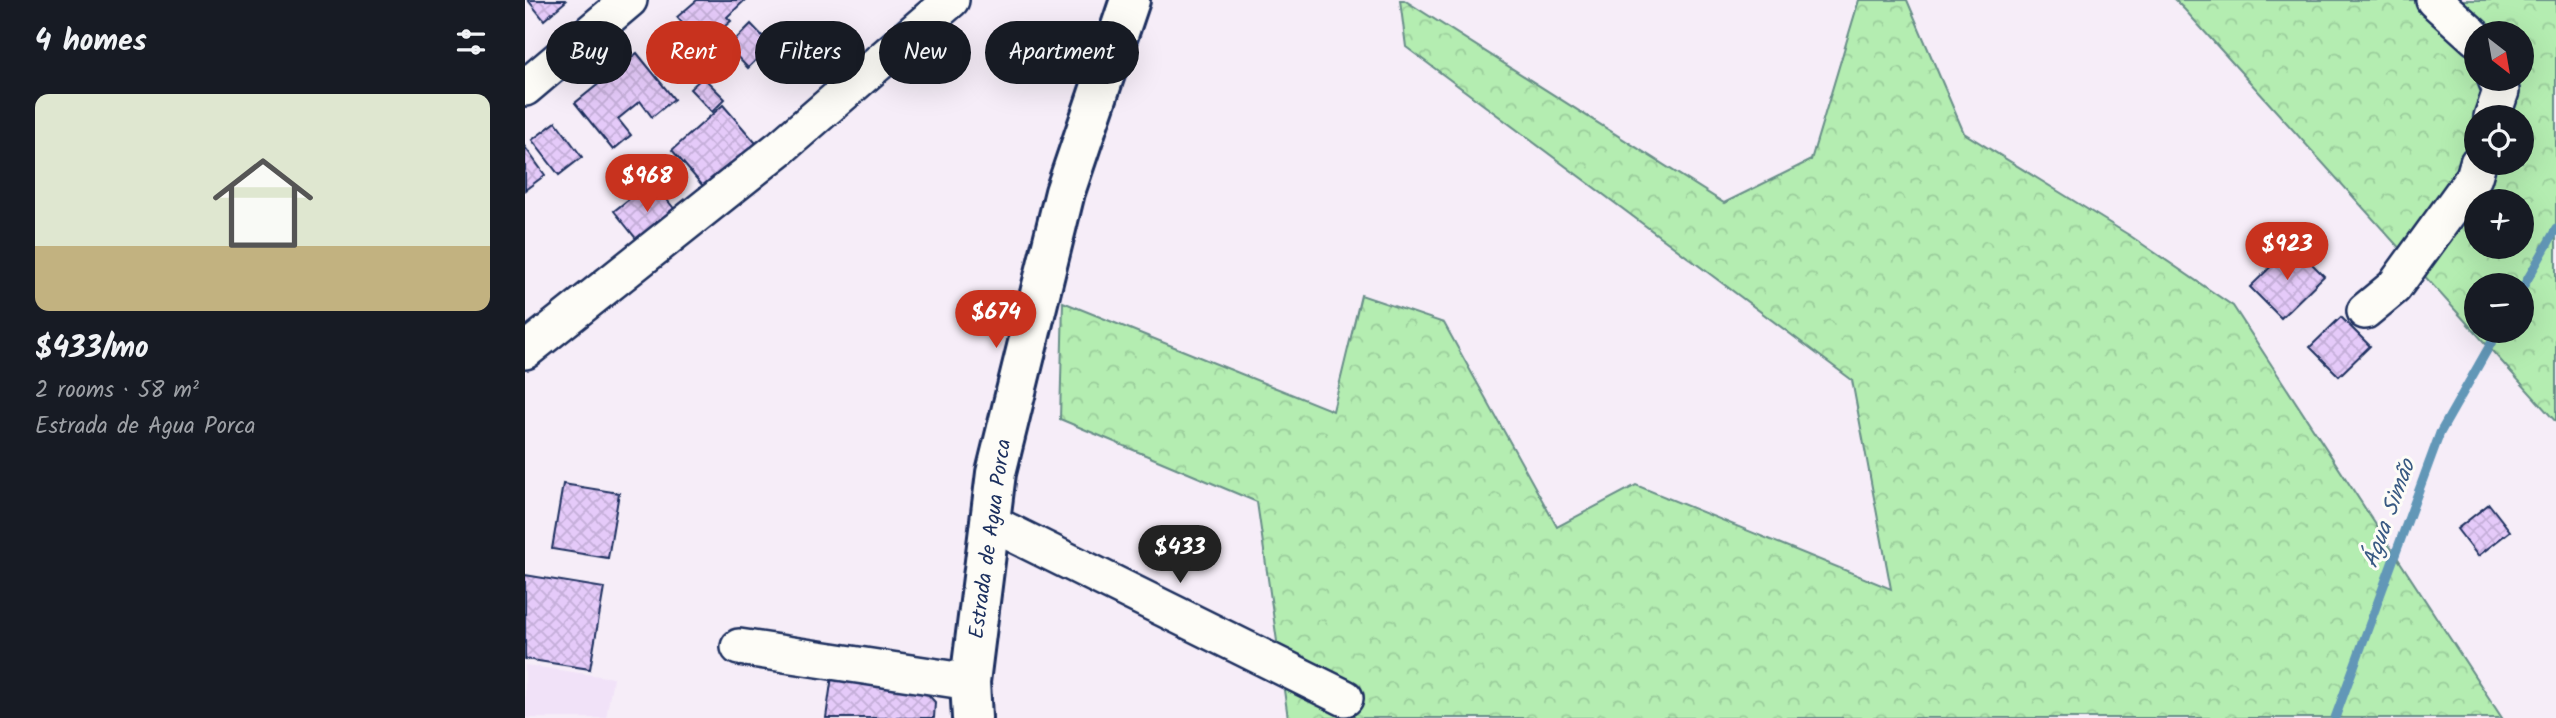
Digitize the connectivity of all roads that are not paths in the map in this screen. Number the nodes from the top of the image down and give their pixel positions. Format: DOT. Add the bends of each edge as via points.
graph roads {
  1 [pos="629,0"];
  2 [pos="951,0"];
  3 [pos="1130,0"];
  4 [pos="2434,0"];
  5 [pos="2464,27"];
  6 [pos="525,88"];
  7 [pos="2475,175"];
  8 [pos="2365,311"];
  9 [pos="525,351"];
  10 [pos="989,522"];
  11 [pos="739,647"];
  12 [pos="1345,698"];
  13 [pos="971,700"];
  1 -- 6 [label="street"];
  2 -- 9 [label="street" via="780,148"];
  3 -- 10 [label="main road, Estrada de Agua Porca" via="1065,192 996,473"];
  4 -- 5 [label="street"];
  7 -- 8 [label="street" via="2394,287"];
  10 -- 12 [label="street"];
  10 -- 13 [label="main road, Estrada de Agua Porca"];
  11 -- 13 [label="street"];
}
